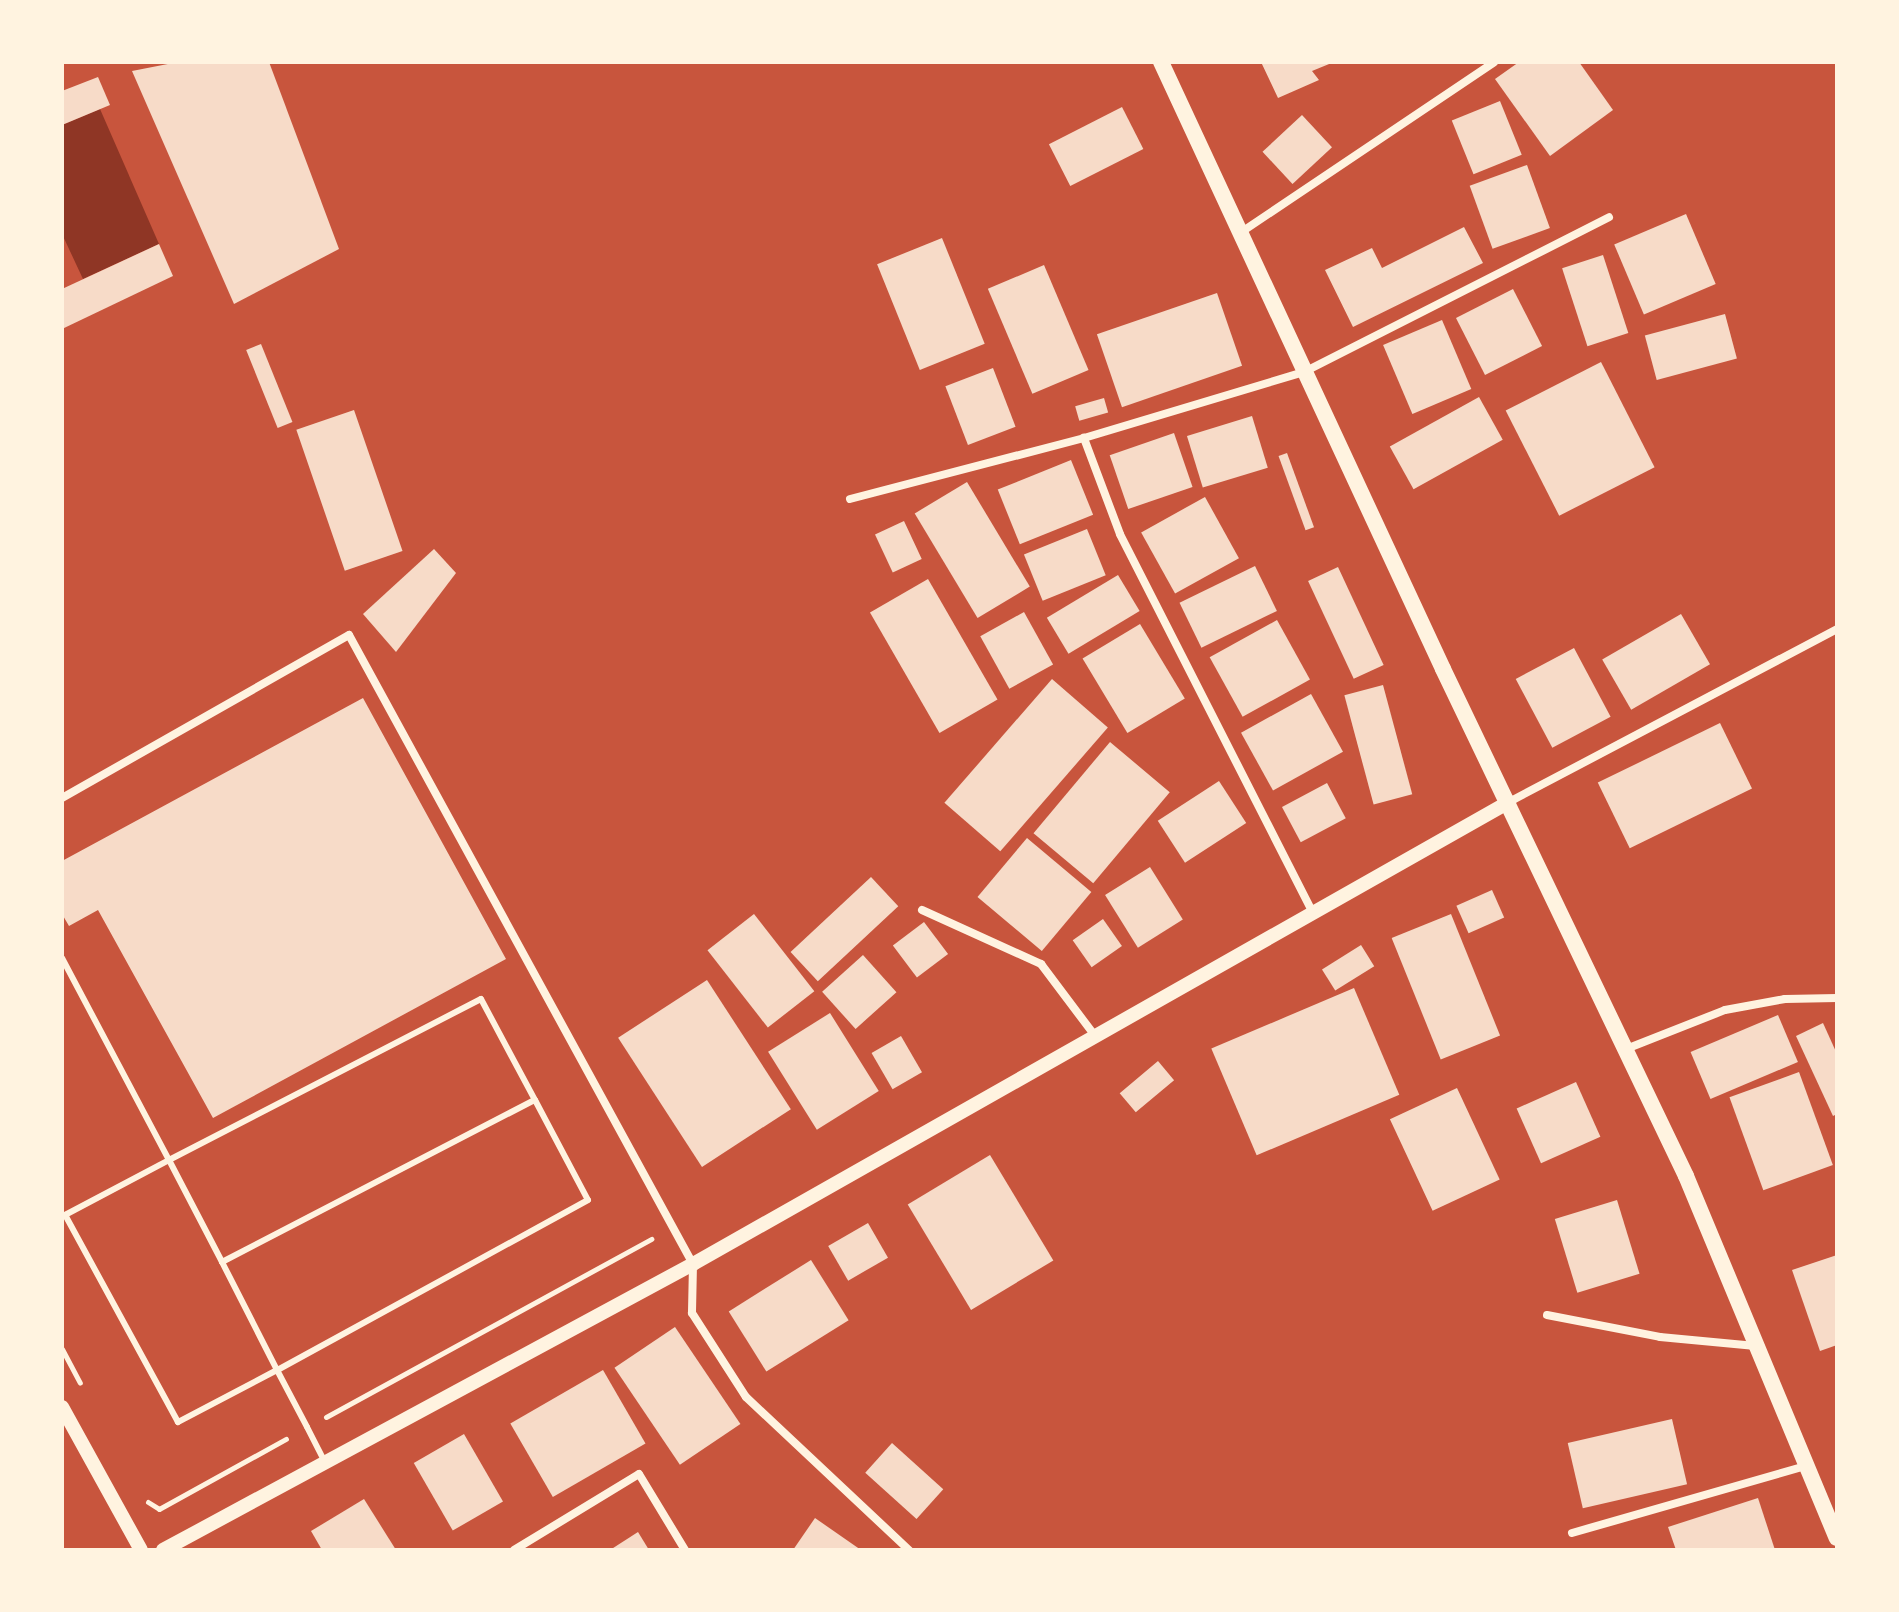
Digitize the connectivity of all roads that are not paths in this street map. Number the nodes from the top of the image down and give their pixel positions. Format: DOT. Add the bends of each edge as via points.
graph roads {
  1 [pos="1161,62"];
  2 [pos="1494,62"];
  3 [pos="1609,217"];
  4 [pos="1239,234"];
  5 [pos="1304,372"];
  6 [pos="1084,438"];
  7 [pos="850,499"];
  8 [pos="1837,629"];
  9 [pos="62,798"];
  10 [pos="1509,802"];
  11 [pos="922,910"];
  12 [pos="1313,913"];
  13 [pos="62,958"];
  14 [pos="1837,998"];
  15 [pos="1095,1036"];
  16 [pos="1626,1049"];
  17 [pos="535,1100"];
  18 [pos="169,1160"];
  19 [pos="64,1213"];
  20 [pos="222,1262"];
  21 [pos="693,1264"];
  22 [pos="1547,1315"];
  23 [pos="1757,1346"];
  24 [pos="277,1370"];
  25 [pos="62,1407"];
  26 [pos="325,1462"];
  27 [pos="1807,1465"];
  28 [pos="1835,1526"];
  29 [pos="1572,1533"];
  30 [pos="141,1550"];
  31 [pos="163,1550"];
  32 [pos="514,1550"];
  33 [pos="685,1550"];
  34 [pos="909,1550"];
  1 -- 4 [label="main road"];
  2 -- 4 [label="street"];
  3 -- 5 [label="street"];
  4 -- 5 [label="main road"];
  5 -- 6 [label="street"];
  5 -- 10 [label="main road"];
  6 -- 7 [label="street"];
  6 -- 12 [label="street" via="1120,534"];
  8 -- 10 [label="street"];
  9 -- 21 [label="street" via="349,635"];
  10 -- 12 [label="street"];
  10 -- 16 [label="main road"];
  11 -- 15 [label="street" via="1041,964"];
  12 -- 15 [label="street"];
  13 -- 18 [label="lane"];
  14 -- 16 [label="street" via="1785,999 1725,1010"];
  15 -- 21 [label="street"];
  16 -- 23 [label="main road"];
  17 -- 18 [label="lane" via="481,999"];
  17 -- 20 [label="lane"];
  17 -- 24 [label="lane" via="588,1200"];
  18 -- 19 [label="lane"];
  18 -- 20 [label="lane"];
  19 -- 24 [label="lane" via="178,1422"];
  20 -- 24 [label="lane"];
  21 -- 26 [label="street"];
  21 -- 34 [label="street" via="692,1313 746,1397"];
  22 -- 23 [label="street" via="1660,1337"];
  23 -- 27 [label="main road"];
  24 -- 26 [label="lane"];
  25 -- 30 [label="street"];
  26 -- 31 [label="street"];
  27 -- 28 [label="main road"];
  27 -- 29 [label="street"];
  32 -- 33 [label="street" via="639,1474"];
}
